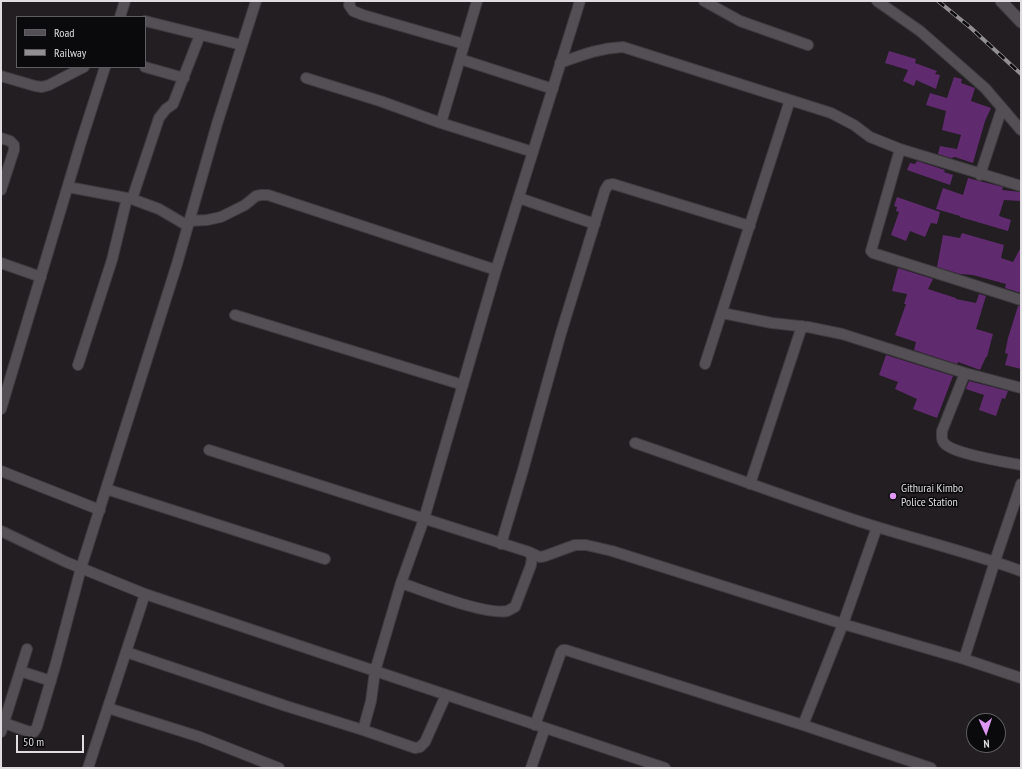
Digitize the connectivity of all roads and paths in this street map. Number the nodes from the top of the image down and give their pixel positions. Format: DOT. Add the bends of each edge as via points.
graph roads {
  1 [pos="125,1"];
  2 [pos="256,1"];
  3 [pos="350,1"];
  4 [pos="477,1"];
  5 [pos="580,1"];
  6 [pos="704,1"];
  7 [pos="877,1"];
  8 [pos="1001,1"];
  9 [pos="122,16"];
  10 [pos="146,22"];
  11 [pos="1021,22"];
  12 [pos="200,35"];
  13 [pos="464,44"];
  14 [pos="242,45"];
  15 [pos="808,45"];
  16 [pos="460,59"];
  17 [pos="560,63"];
  18 [pos="146,67"];
  19 [pos="82,68"];
  20 [pos="105,68"];
  21 [pos="1,76"];
  22 [pos="184,78"];
  23 [pos="306,78"];
  24 [pos="552,89"];
  25 [pos="790,100"];
  26 [pos="1002,108"];
  27 [pos="441,123"];
  28 [pos="1021,130"];
  29 [pos="1,138"];
  30 [pos="900,149"];
  31 [pos="533,152"];
  32 [pos="980,175"];
  33 [pos="1021,186"];
  34 [pos="68,187"];
  35 [pos="1,190"];
  36 [pos="130,198"];
  37 [pos="519,198"];
  38 [pos="189,223"];
  39 [pos="595,224"];
  40 [pos="750,226"];
  41 [pos="1,263"];
  42 [pos="496,270"];
  43 [pos="41,278"];
  44 [pos="1021,300"];
  45 [pos="722,313"];
  46 [pos="235,315"];
  47 [pos="802,326"];
  48 [pos="705,364"];
  49 [pos="78,365"];
  50 [pos="965,373"];
  51 [pos="463,384"];
  52 [pos="1021,388"];
  53 [pos="1,409"];
  54 [pos="635,443"];
  55 [pos="209,450"];
  56 [pos="1021,465"];
  57 [pos="1,471"];
  58 [pos="750,484"];
  59 [pos="1021,484"];
  60 [pos="106,489"];
  61 [pos="100,510"];
  62 [pos="424,519"];
  63 [pos="877,527"];
  64 [pos="1,531"];
  65 [pos="501,544"];
  66 [pos="529,552"];
  67 [pos="325,559"];
  68 [pos="995,561"];
  69 [pos="81,568"];
  70 [pos="1021,571"];
  71 [pos="402,583"];
  72 [pos="145,594"];
  73 [pos="843,624"];
  74 [pos="27,649"];
  75 [pos="126,652"];
  76 [pos="964,659"];
  77 [pos="20,671"];
  78 [pos="375,671"];
  79 [pos="1021,678"];
  80 [pos="51,681"];
  81 [pos="446,695"];
  82 [pos="108,708"];
  83 [pos="803,725"];
  84 [pos="540,726"];
  85 [pos="3,728"];
  86 [pos="363,730"];
  87 [pos="88,768"];
  88 [pos="280,768"];
  89 [pos="531,768"];
  90 [pos="664,768"];
  91 [pos="930,768"];
  1 -- 9 [label="street"];
  2 -- 14 [label="street"];
  3 -- 13 [label="street" via="349,5 353,11 363,15"];
  4 -- 13 [label="street"];
  5 -- 17 [label="street"];
  6 -- 15 [label="street" via="740,21"];
  7 -- 26 [label="street" via="920,31 985,88"];
  8 -- 11 [label="street"];
  10 -- 12 [label="street"];
  12 -- 14 [label="street"];
  12 -- 22 [label="street"];
  13 -- 16 [label="street"];
  14 -- 38 [label="street"];
  16 -- 24 [label="street"];
  16 -- 27 [label="street"];
  17 -- 24 [label="street"];
  17 -- 25 [label="street" via="607,47 623,47"];
  18 -- 22 [label="street"];
  19 -- 21 [label="street" via="42,87"];
  20 -- 34 [label="street"];
  22 -- 36 [label="street" via="173,104 159,118"];
  23 -- 27 [label="street"];
  24 -- 31 [label="street"];
  25 -- 30 [label="street" via="831,113 870,137"];
  25 -- 40 [label="street"];
  26 -- 28 [label="street"];
  26 -- 32 [label="street"];
  27 -- 31 [label="street"];
  29 -- 35 [label="street" via="14,145"];
  30 -- 32 [label="street"];
  30 -- 44 [label="street" via="871,251"];
  31 -- 37 [label="street"];
  32 -- 33 [label="street"];
  34 -- 36 [label="street"];
  34 -- 43 [label="street"];
  36 -- 38 [label="street"];
  36 -- 49 [label="street"];
  37 -- 39 [label="street"];
  37 -- 42 [label="street"];
  38 -- 42 [label="street" via="221,217 245,205 256,196 268,195"];
  38 -- 60 [label="street"];
  39 -- 40 [label="street" via="605,190 608,185 614,184"];
  39 -- 65 [label="street"];
  40 -- 45 [label="street"];
  41 -- 43 [label="street"];
  42 -- 51 [label="street"];
  43 -- 53 [label="street"];
  45 -- 47 [label="street"];
  45 -- 48 [label="street"];
  46 -- 51 [label="street"];
  47 -- 50 [label="street" via="842,334"];
  47 -- 58 [label="street"];
  50 -- 52 [label="street"];
  50 -- 56 [label="street" via="942,431 944,444 954,450"];
  51 -- 62 [label="street"];
  54 -- 58 [label="street"];
  55 -- 62 [label="street"];
  57 -- 61 [label="street"];
  58 -- 63 [label="street"];
  59 -- 68 [label="street"];
  60 -- 61 [label="street"];
  60 -- 67 [label="street"];
  61 -- 69 [label="street"];
  62 -- 65 [label="street"];
  62 -- 71 [label="street"];
  63 -- 68 [label="street"];
  63 -- 73 [label="street"];
  64 -- 69 [label="street"];
  65 -- 66 [label="street"];
  66 -- 71 [label="street" via="532,557 531,565 515,607 508,610 478,608"];
  66 -- 73 [label="street" via="540,557 575,545 593,547"];
  68 -- 70 [label="street"];
  68 -- 76 [label="street"];
  69 -- 72 [label="street"];
  69 -- 80 [label="street"];
  71 -- 78 [label="street"];
  72 -- 75 [label="street"];
  72 -- 78 [label="street"];
  73 -- 76 [label="street"];
  73 -- 83 [label="street"];
  74 -- 77 [label="street"];
  75 -- 82 [label="street"];
  75 -- 86 [label="street"];
  76 -- 79 [label="street"];
  77 -- 80 [label="street"];
  77 -- 85 [label="street"];
  78 -- 81 [label="street"];
  78 -- 86 [label="street" via="371,701"];
  80 -- 85 [label="street" via="34,732"];
  81 -- 84 [label="street"];
  81 -- 86 [label="street" via="425,742 420,747 415,748"];
  82 -- 87 [label="street"];
  82 -- 88 [label="street" via="200,737"];
  83 -- 84 [label="street" via="563,650"];
  83 -- 91 [label="street"];
  84 -- 89 [label="street"];
  84 -- 90 [label="street"];
}
